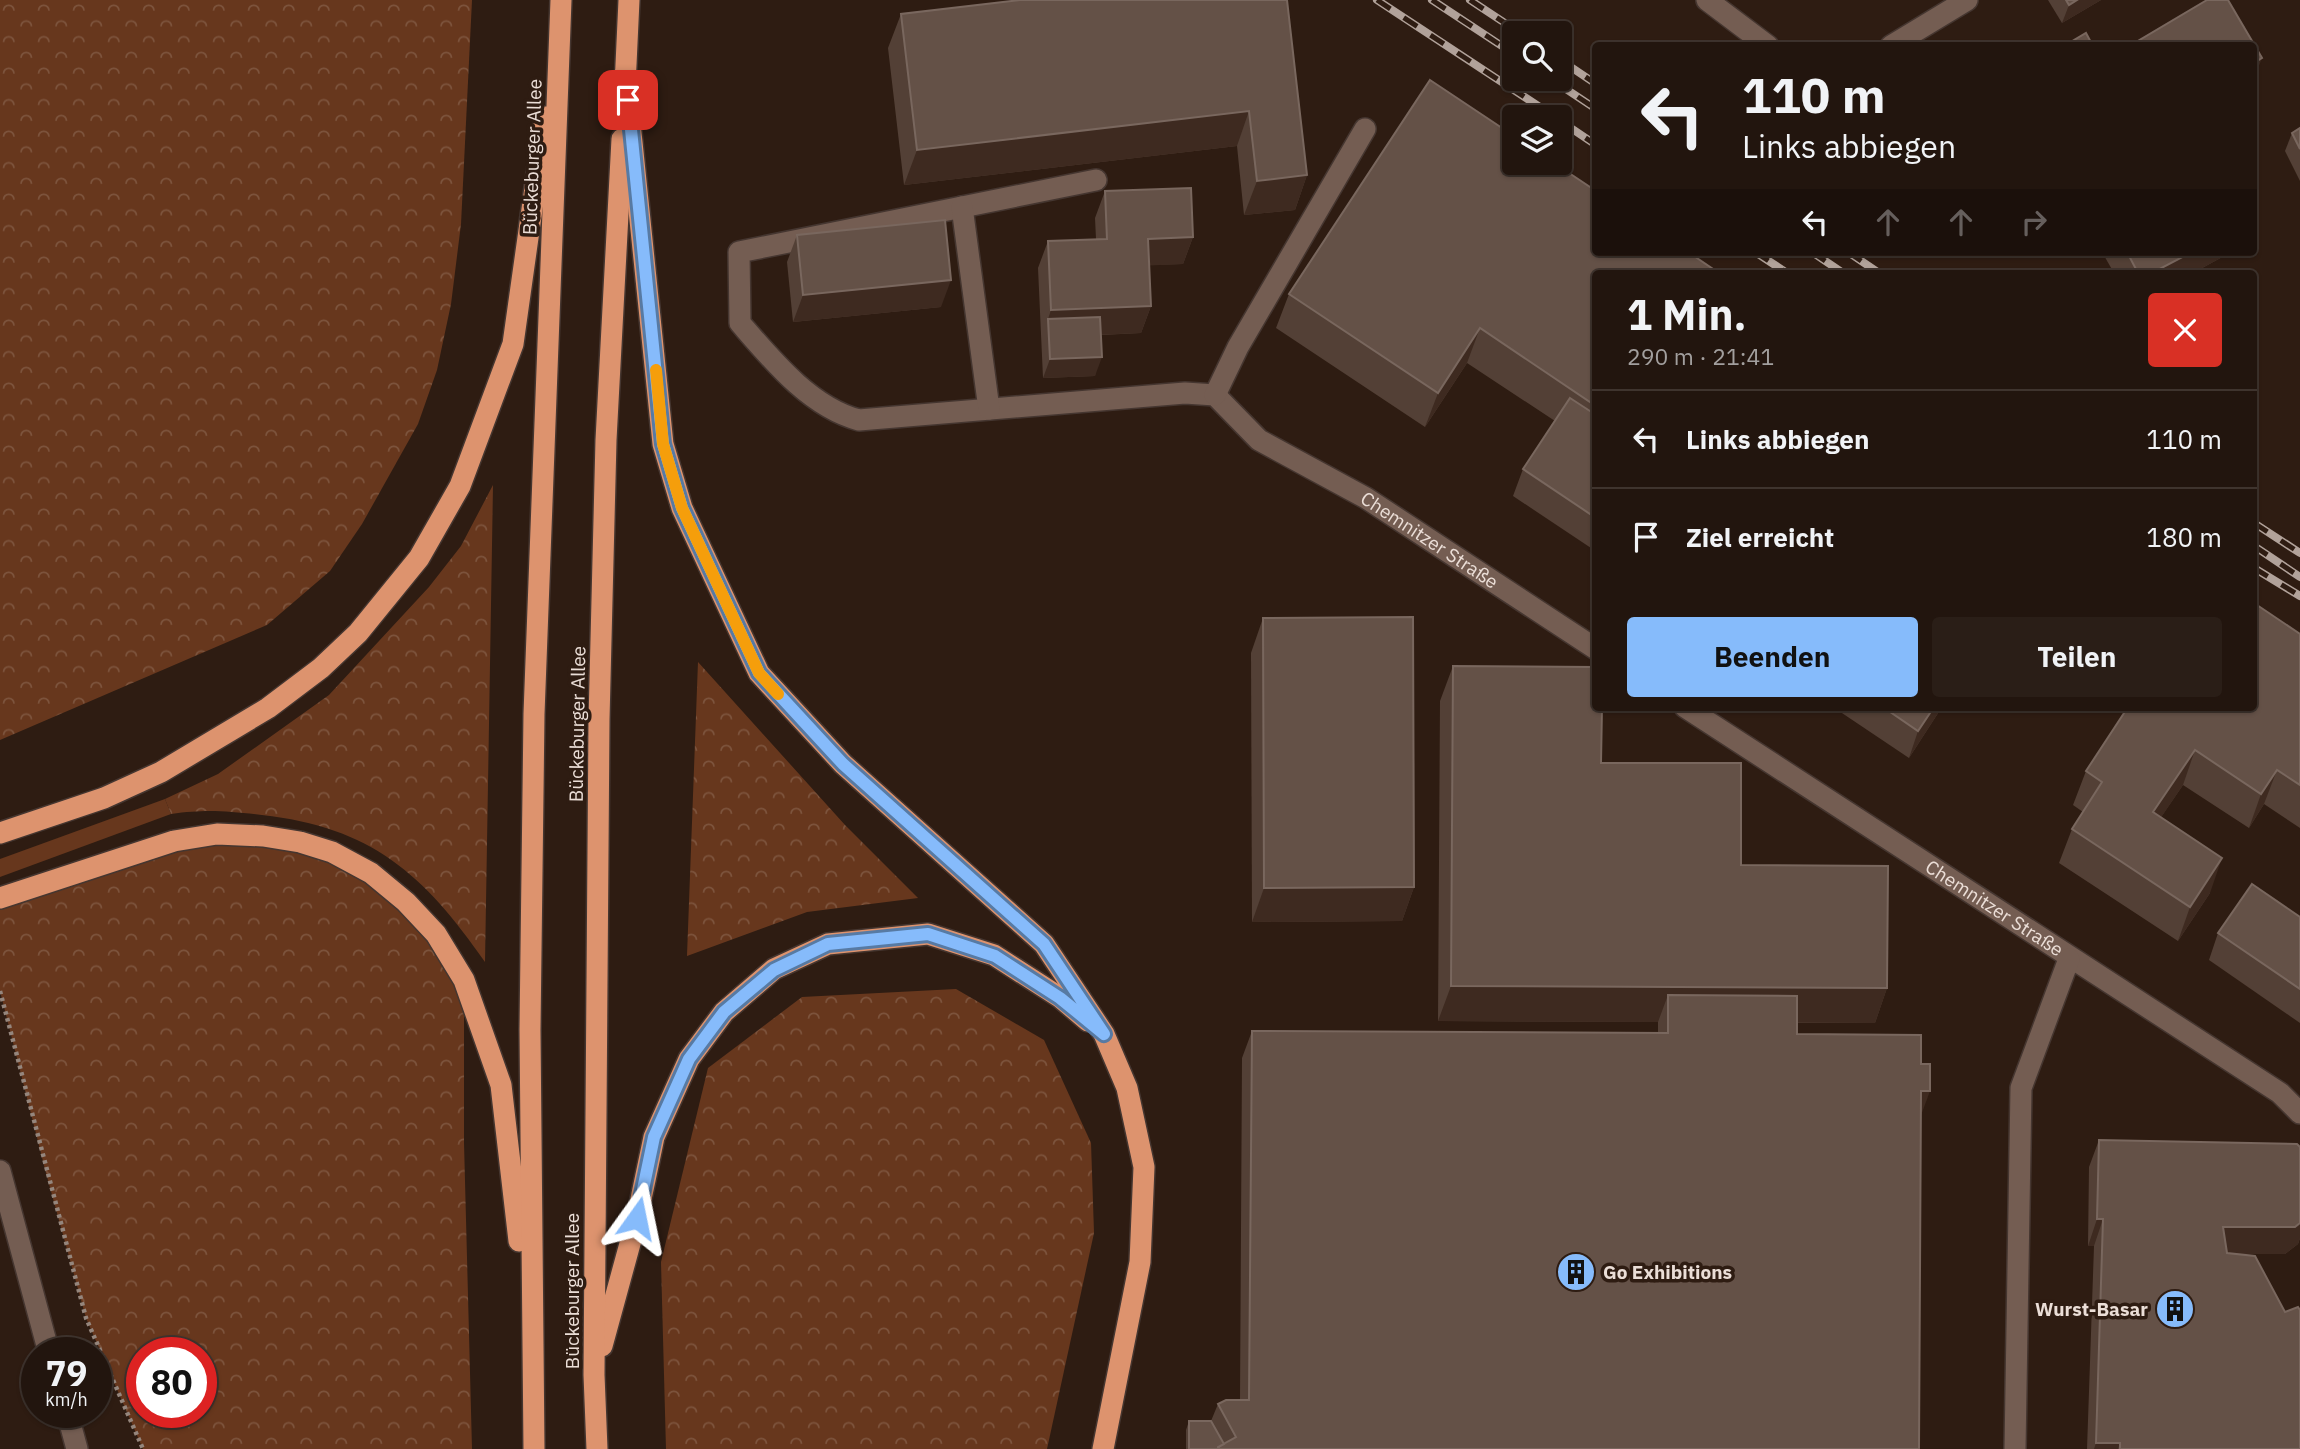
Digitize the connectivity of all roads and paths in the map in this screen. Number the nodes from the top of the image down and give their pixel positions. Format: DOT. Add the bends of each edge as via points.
graph roads {
  1 [pos="629,0"];
  2 [pos="1707,0"];
  3 [pos="1967,0"];
  4 [pos="561,2"];
  5 [pos="1763,42"];
  6 [pos="1898,42"];
  7 [pos="625,74"];
  8 [pos="1364,129"];
  9 [pos="1096,180"];
  10 [pos="962,207"];
  11 [pos="1215,394"];
  12 [pos="989,409"];
  13 [pos="1592,646"];
  14 [pos="1691,711"];
  15 [pos="0,833"];
  16 [pos="0,898"];
  17 [pos="2069,959"];
  18 [pos="0,991"];
  19 [pos="1104,1034"];
  20 [pos="2300,1113"];
  21 [pos="0,1171"];
  22 [pos="45,1337"];
  23 [pos="531,1342"];
  24 [pos="594,1375"];
  25 [pos="71,1428"];
  26 [pos="77,1449"];
  27 [pos="143,1449"];
  28 [pos="534,1449"];
  29 [pos="597,1449"];
  30 [pos="1103,1449"];
  31 [pos="2015,1449"];
  1 -- 7 [label="highway, Bückeburger Allee"];
  2 -- 5 [label="street"];
  3 -- 6 [label="street"];
  4 -- 15 [label="highway" via="513,344 460,486 419,558 358,632 321,668 268,708 161,772 104,798"];
  4 -- 23 [label="highway, Bückeburger Allee" via="534,715"];
  7 -- 19 [label="highway" via="663,444 682,508 759,673 843,764 1044,944"];
  7 -- 24 [label="highway, Bückeburger Allee" via="606,440 599,720"];
  8 -- 11 [label="street"];
  9 -- 10 [label="street"];
  10 -- 12 [label="street"];
  10 -- 12 [label="street" via="739,252 740,323 807,392 848,417 859,420"];
  11 -- 12 [label="street"];
  11 -- 13 [label="street, Chemnitzer Straße" via="1259,440 1366,498"];
  14 -- 17 [label="street, Chemnitzer Straße"];
  16 -- 23 [label="highway" via="174,841 217,834 263,836 332,852 370,873 406,902 436,934 464,980 501,1085"];
  17 -- 20 [label="street, Chemnitzer Straße" via="2280,1093"];
  17 -- 31 [label="street" via="2021,1088"];
  18 -- 27 [label="path" via="86,1318"];
  19 -- 24 [label="highway" via="1060,998 995,956 928,934 828,944 774,970 724,1012 689,1059 659,1126"];
  19 -- 30 [label="highway" via="1127,1088 1144,1167 1140,1262"];
  21 -- 22 [label="street"];
  23 -- 28 [label="highway, Bückeburger Allee"];
  24 -- 29 [label="highway, Bückeburger Allee"];
  25 -- 26 [label="street"];
}
